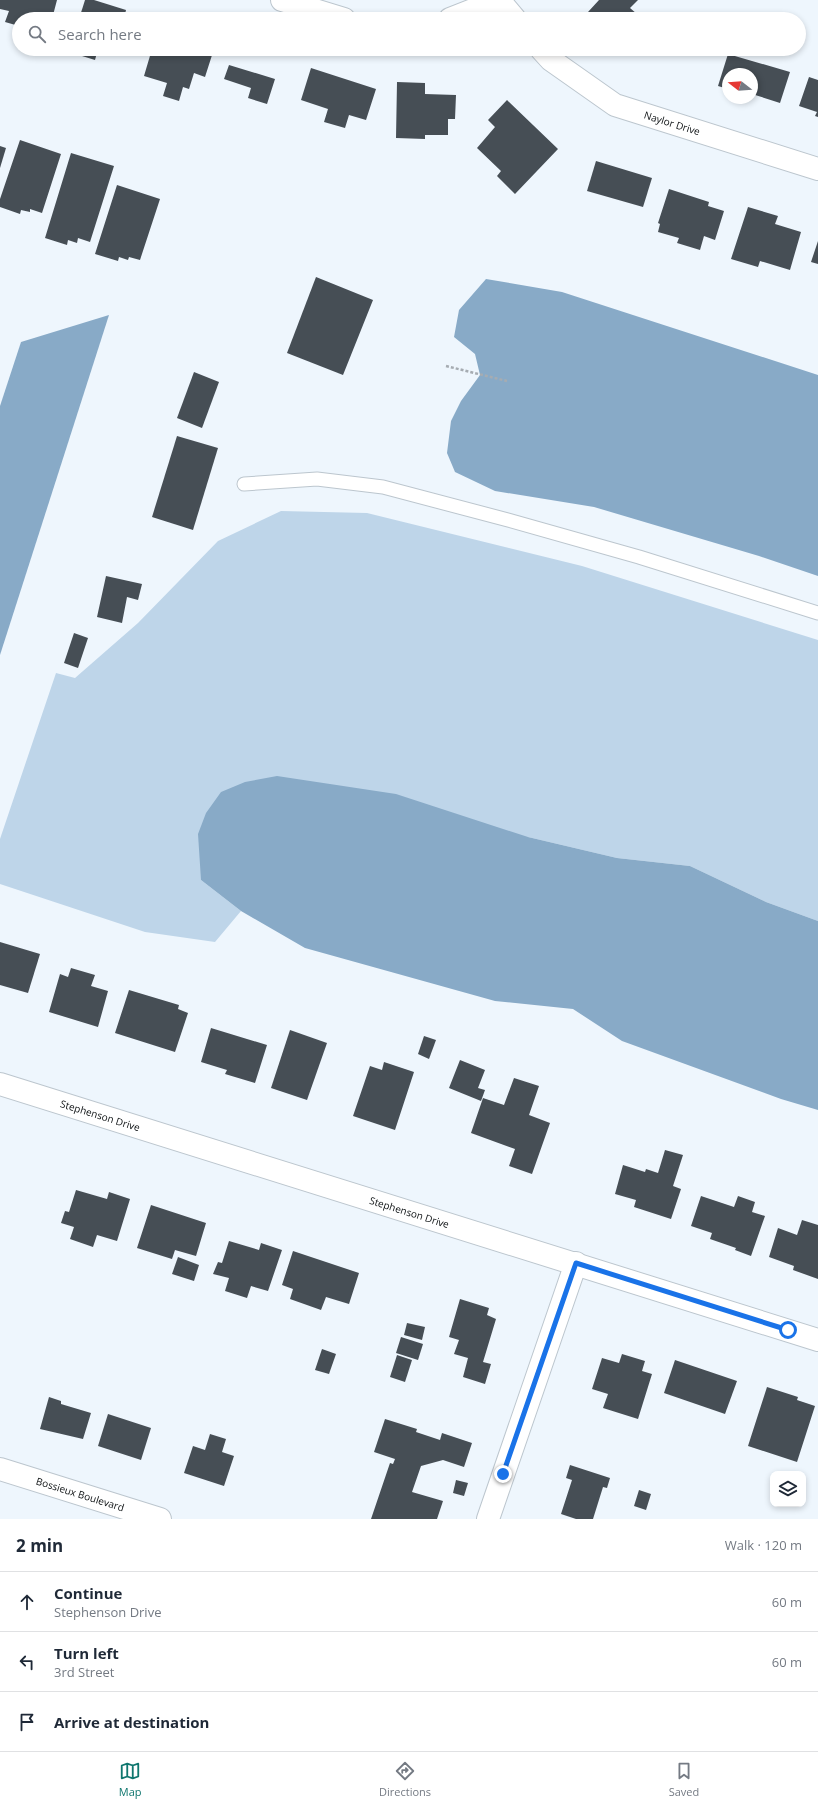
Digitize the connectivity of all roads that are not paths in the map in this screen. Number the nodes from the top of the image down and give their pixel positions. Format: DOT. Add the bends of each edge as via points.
graph roads {
  1 [pos="282,0"];
  2 [pos="499,0"];
  3 [pos="321,12"];
  4 [pos="468,12"];
  5 [pos="509,12"];
  6 [pos="547,56"];
  7 [pos="818,169"];
  8 [pos="244,484"];
  9 [pos="818,613"];
  10 [pos="0,1084"];
  11 [pos="576,1263"];
  12 [pos="818,1340"];
  13 [pos="0,1469"];
  14 [pos="160,1519"];
  15 [pos="488,1519"];
  1 -- 3 [label="street"];
  2 -- 4 [label="street"];
  2 -- 5 [label="street"];
  6 -- 7 [label="street, Naylor Drive" via="614,105"];
  8 -- 9 [label="lane" via="317,479 383,487 632,555"];
  10 -- 11 [label="street, Stephenson Drive"];
  11 -- 12 [label="street, Stephenson Drive"];
  11 -- 15 [label="street"];
  13 -- 14 [label="street, Bossieux Boulevard"];
}
